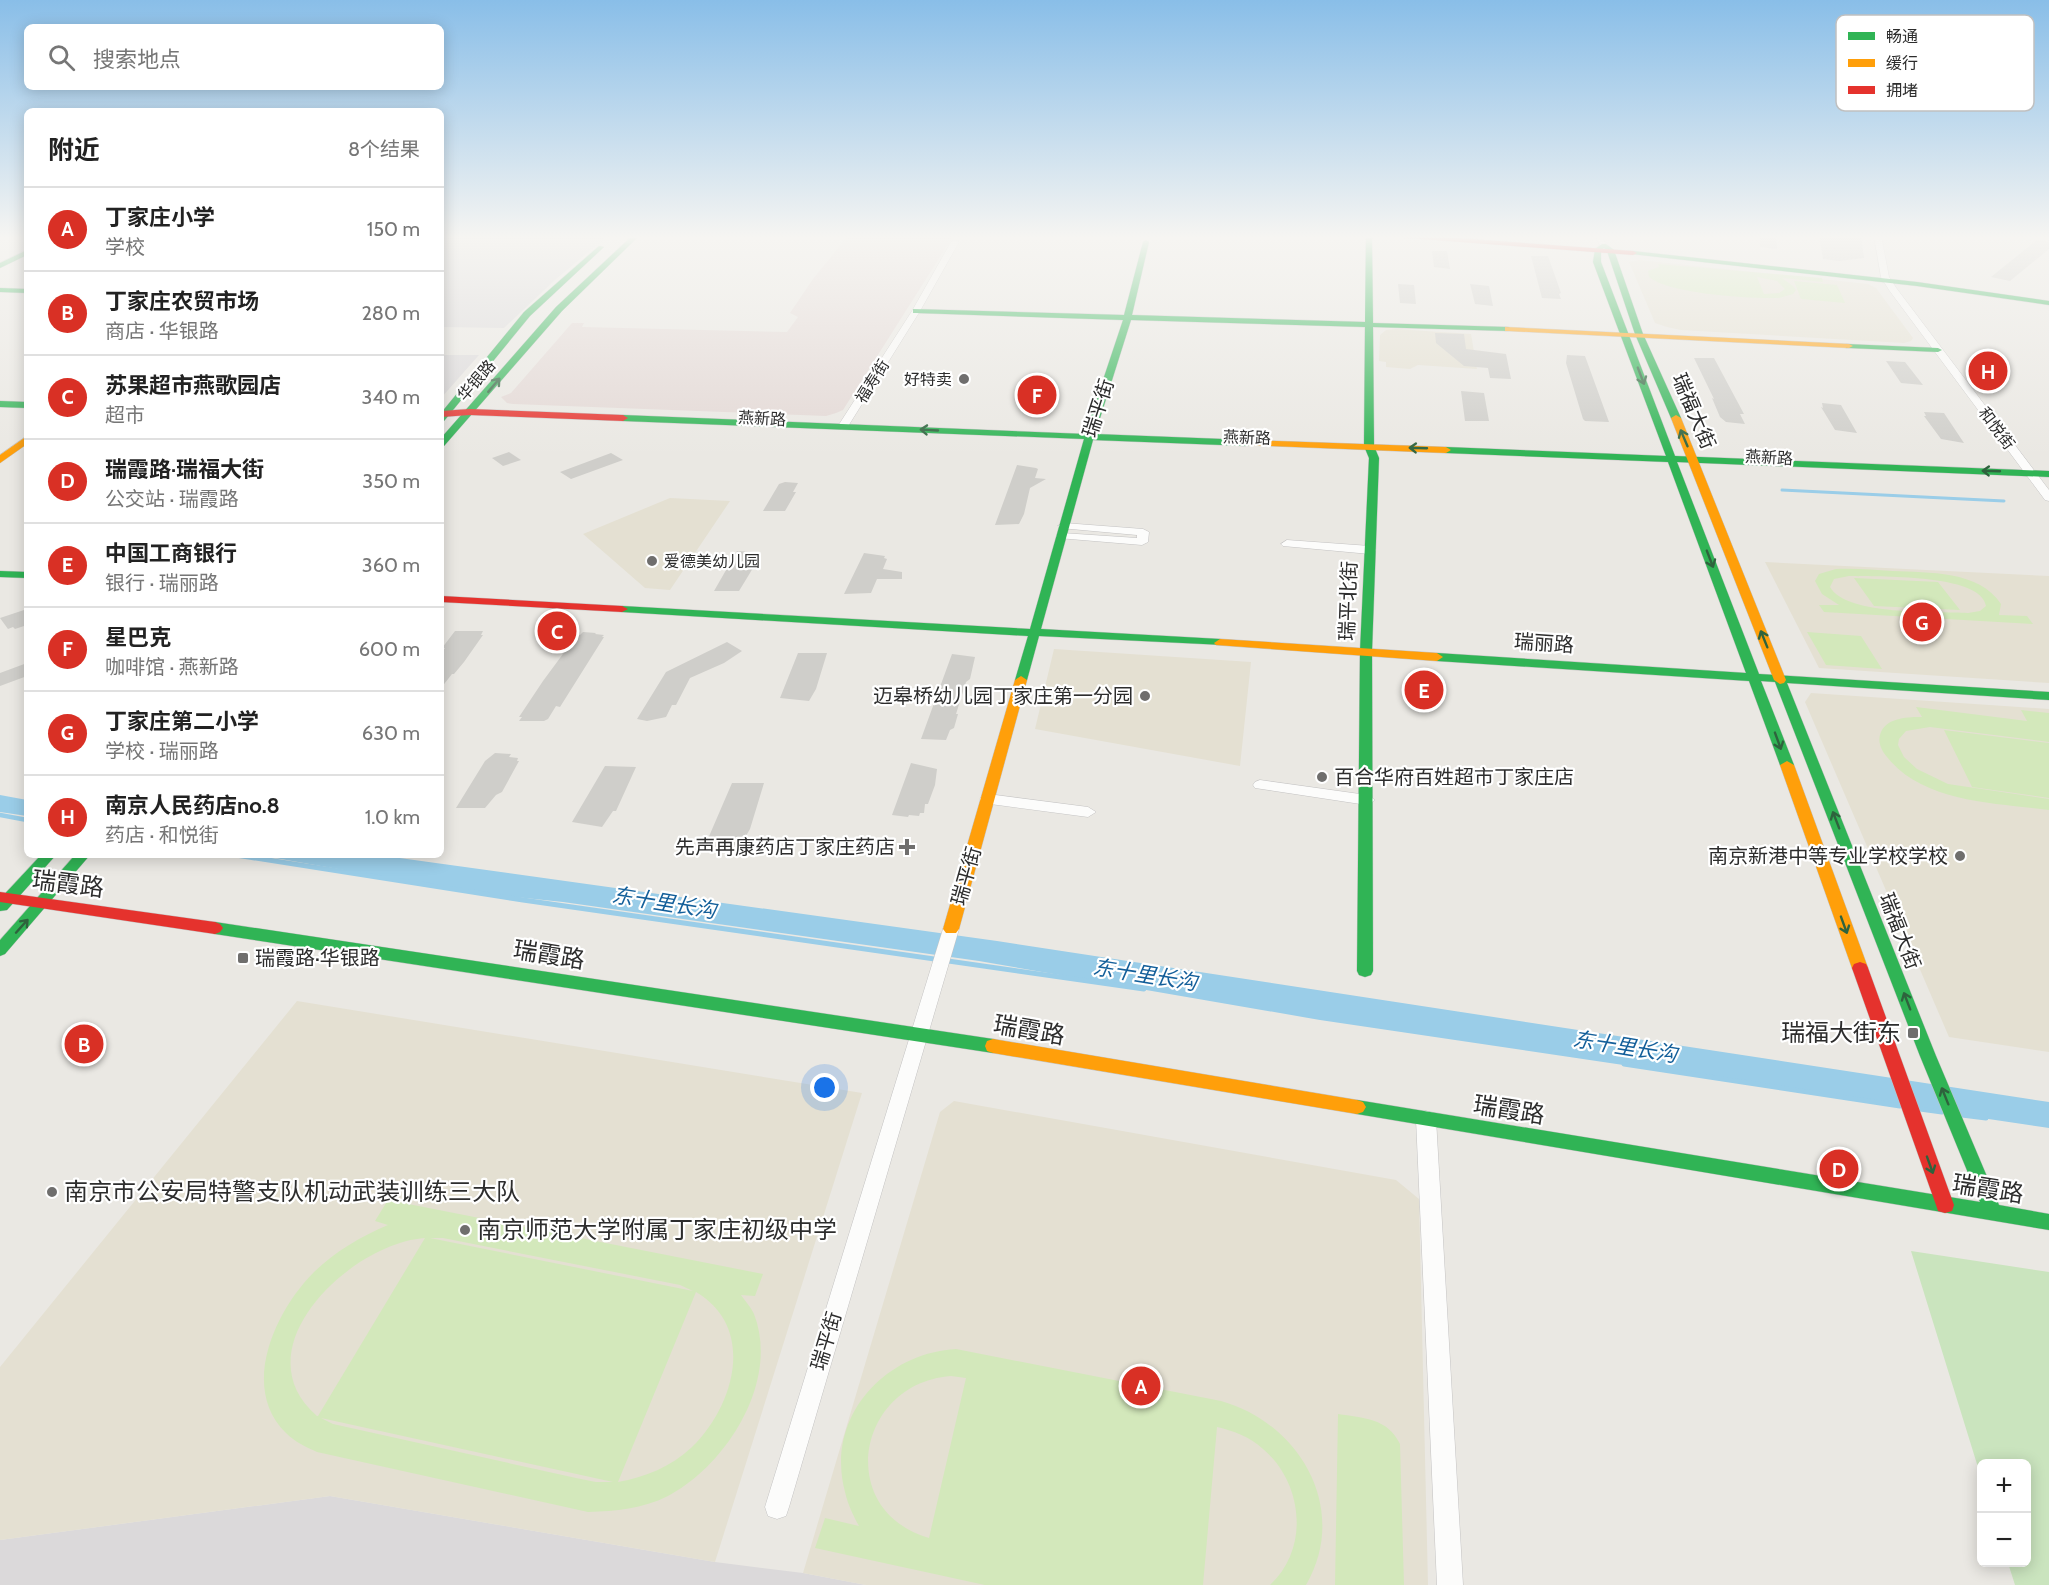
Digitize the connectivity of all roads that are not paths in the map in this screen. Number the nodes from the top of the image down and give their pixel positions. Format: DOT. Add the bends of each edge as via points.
graph roads {
  1 [pos="532,309"];
  2 [pos="558,309"];
  3 [pos="1130,309"];
  4 [pos="1368,309"];
  5 [pos="1615,309"];
  6 [pos="1629,309"];
  7 [pos="1909,309"];
  8 [pos="916,311"];
  9 [pos="1128,316"];
  10 [pos="1368,324"];
  11 [pos="1624,333"];
  12 [pos="1639,334"];
  13 [pos="1938,350"];
  14 [pos="0,404"];
  15 [pos="24,405"];
  16 [pos="444,414"];
  17 [pos="444,416"];
  18 [pos="466,416"];
  19 [pos="843,426"];
  20 [pos="24,441"];
  21 [pos="444,441"];
  22 [pos="1087,442"];
  23 [pos="1372,452"];
  24 [pos="0,460"];
  25 [pos="1675,464"];
  26 [pos="1696,465"];
  27 [pos="2031,473"];
  28 [pos="2049,474"];
  29 [pos="2044,486"];
  30 [pos="2049,498"];
  31 [pos="1063,531"];
  32 [pos="1287,543"];
  33 [pos="1370,550"];
  34 [pos="0,574"];
  35 [pos="24,575"];
  36 [pos="444,599"];
  37 [pos="1036,630"];
  38 [pos="1366,651"];
  39 [pos="1755,677"];
  40 [pos="1780,678"];
  41 [pos="2049,696"];
  42 [pos="1260,785"];
  43 [pos="988,799"];
  44 [pos="1367,800"];
  45 [pos="1088,812"];
  46 [pos="46,858"];
  47 [pos="81,858"];
  48 [pos="3,902"];
  49 [pos="44,902"];
  50 [pos="951,929"];
  51 [pos="0,950"];
  52 [pos="1365,971"];
  53 [pos="918,1034"];
  54 [pos="1426,1119"];
  55 [pos="1945,1205"];
  56 [pos="1994,1212"];
  57 [pos="2049,1222"];
  58 [pos="777,1507"];
  59 [pos="1450,1585"];
  1 -- 16 [label="street, 华银路"];
  18 -- 2 [label="street, 华银路, one-way"];
  3 -- 9 [label="street, 瑞平街"];
  4 -- 10 [label="street, 瑞平北街"];
  5 -- 11 [label="street, 瑞福大街"];
  6 -- 12 [label="street, 瑞福大街"];
  7 -- 13 [label="street, 和悦街"];
  8 -- 9 [label="street"];
  8 -- 19 [label="street, 福寿街"];
  9 -- 10 [label="street"];
  9 -- 22 [label="street, 瑞平街"];
  10 -- 11 [label="street"];
  10 -- 23 [label="street, 瑞平北街"];
  11 -- 12 [label="street"];
  11 -- 25 [label="street, 瑞福大街, one-way"];
  12 -- 13 [label="street"];
  26 -- 12 [label="street, 瑞福大街, one-way"];
  13 -- 27 [label="street, 和悦街"];
  14 -- 15 [label="street"];
  17 -- 18 [label="street, 燕新路"];
  18 -- 19 [label="street, 燕新路"];
  18 -- 21 [label="street, 华银路"];
  18 -- 22 [label="street, 燕新路"];
  22 -- 19 [label="street, 燕新路, one-way"];
  20 -- 24 [label="street"];
  22 -- 23 [label="street, 燕新路"];
  22 -- 31 [label="street, 瑞平街"];
  23 -- 25 [label="street, 燕新路"];
  23 -- 33 [label="street, 瑞平北街"];
  25 -- 26 [label="street, 燕新路"];
  25 -- 39 [label="street, 瑞福大街, one-way"];
  27 -- 26 [label="street, 燕新路, one-way"];
  26 -- 29 [label="street, 燕新路"];
  40 -- 26 [label="street, 瑞福大街, one-way"];
  27 -- 28 [label="street, 燕新路"];
  27 -- 29 [label="street, 和悦街"];
  29 -- 30 [label="street, 和悦街"];
  31 -- 31 [label="street" via="1142,542 1143,532"];
  31 -- 37 [label="street, 瑞平街"];
  32 -- 33 [label="street"];
  33 -- 38 [label="street, 瑞平北街"];
  34 -- 35 [label="street"];
  36 -- 37 [label="street, 瑞丽路"];
  37 -- 38 [label="street, 瑞丽路"];
  37 -- 43 [label="street, 瑞平街"];
  38 -- 39 [label="street, 瑞丽路"];
  38 -- 44 [label="street, 瑞平北街"];
  39 -- 40 [label="street, 瑞丽路"];
  39 -- 55 [label="street, 瑞福大街, one-way"];
  40 -- 41 [label="street, 瑞丽路"];
  56 -- 40 [label="street, 瑞福大街, one-way" via="1928,1056"];
  42 -- 44 [label="street"];
  43 -- 45 [label="street"];
  43 -- 50 [label="street, 瑞平街"];
  44 -- 52 [label="street, 瑞平北街"];
  46 -- 48 [label="street"];
  47 -- 49 [label="street"];
  48 -- 49 [label="street, 瑞霞路"];
  51 -- 49 [label="street, one-way"];
  49 -- 53 [label="street, 瑞霞路"];
  50 -- 53 [label="street, 瑞平街"];
  53 -- 54 [label="street, 瑞霞路"];
  53 -- 58 [label="street, 瑞平街"];
  54 -- 55 [label="street, 瑞霞路"];
  54 -- 59 [label="street"];
  55 -- 56 [label="street, 瑞霞路"];
  56 -- 57 [label="street, 瑞霞路"];
}
